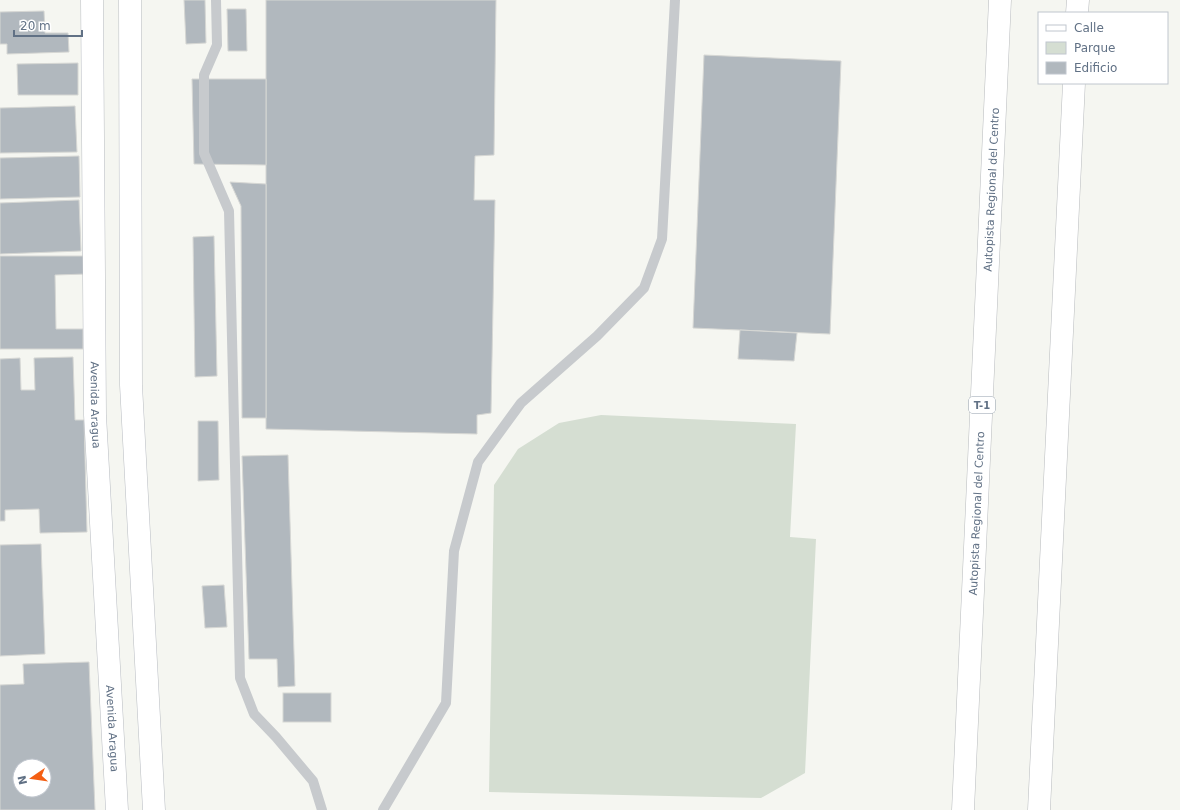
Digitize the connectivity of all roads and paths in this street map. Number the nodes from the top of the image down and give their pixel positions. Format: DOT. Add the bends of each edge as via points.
graph roads {
  1 [pos="92,0"];
  2 [pos="130,0"];
  3 [pos="216,0"];
  4 [pos="675,0"];
  5 [pos="1000,0"];
  6 [pos="1078,0"];
  7 [pos="1077,12"];
  8 [pos="1074,84"];
  9 [pos="117,810"];
  10 [pos="154,810"];
  11 [pos="322,810"];
  12 [pos="383,810"];
  13 [pos="963,810"];
  14 [pos="1039,810"];
  1 -- 9 [label="main road, Avenida Aragua" via="94,415"];
  2 -- 10 [label="main road" via="131,385"];
  3 -- 11 [label="lane" via="217,45 204,75 204,153 228,211 240,678 254,714 314,781"];
  4 -- 12 [label="lane" via="662,239 644,288 597,336 521,403 478,462 454,551 446,703"];
  5 -- 13 [label="main road, Autopista Regional del Centro / T-1"];
  6 -- 7 [label="main road"];
  8 -- 14 [label="main road"];
}
